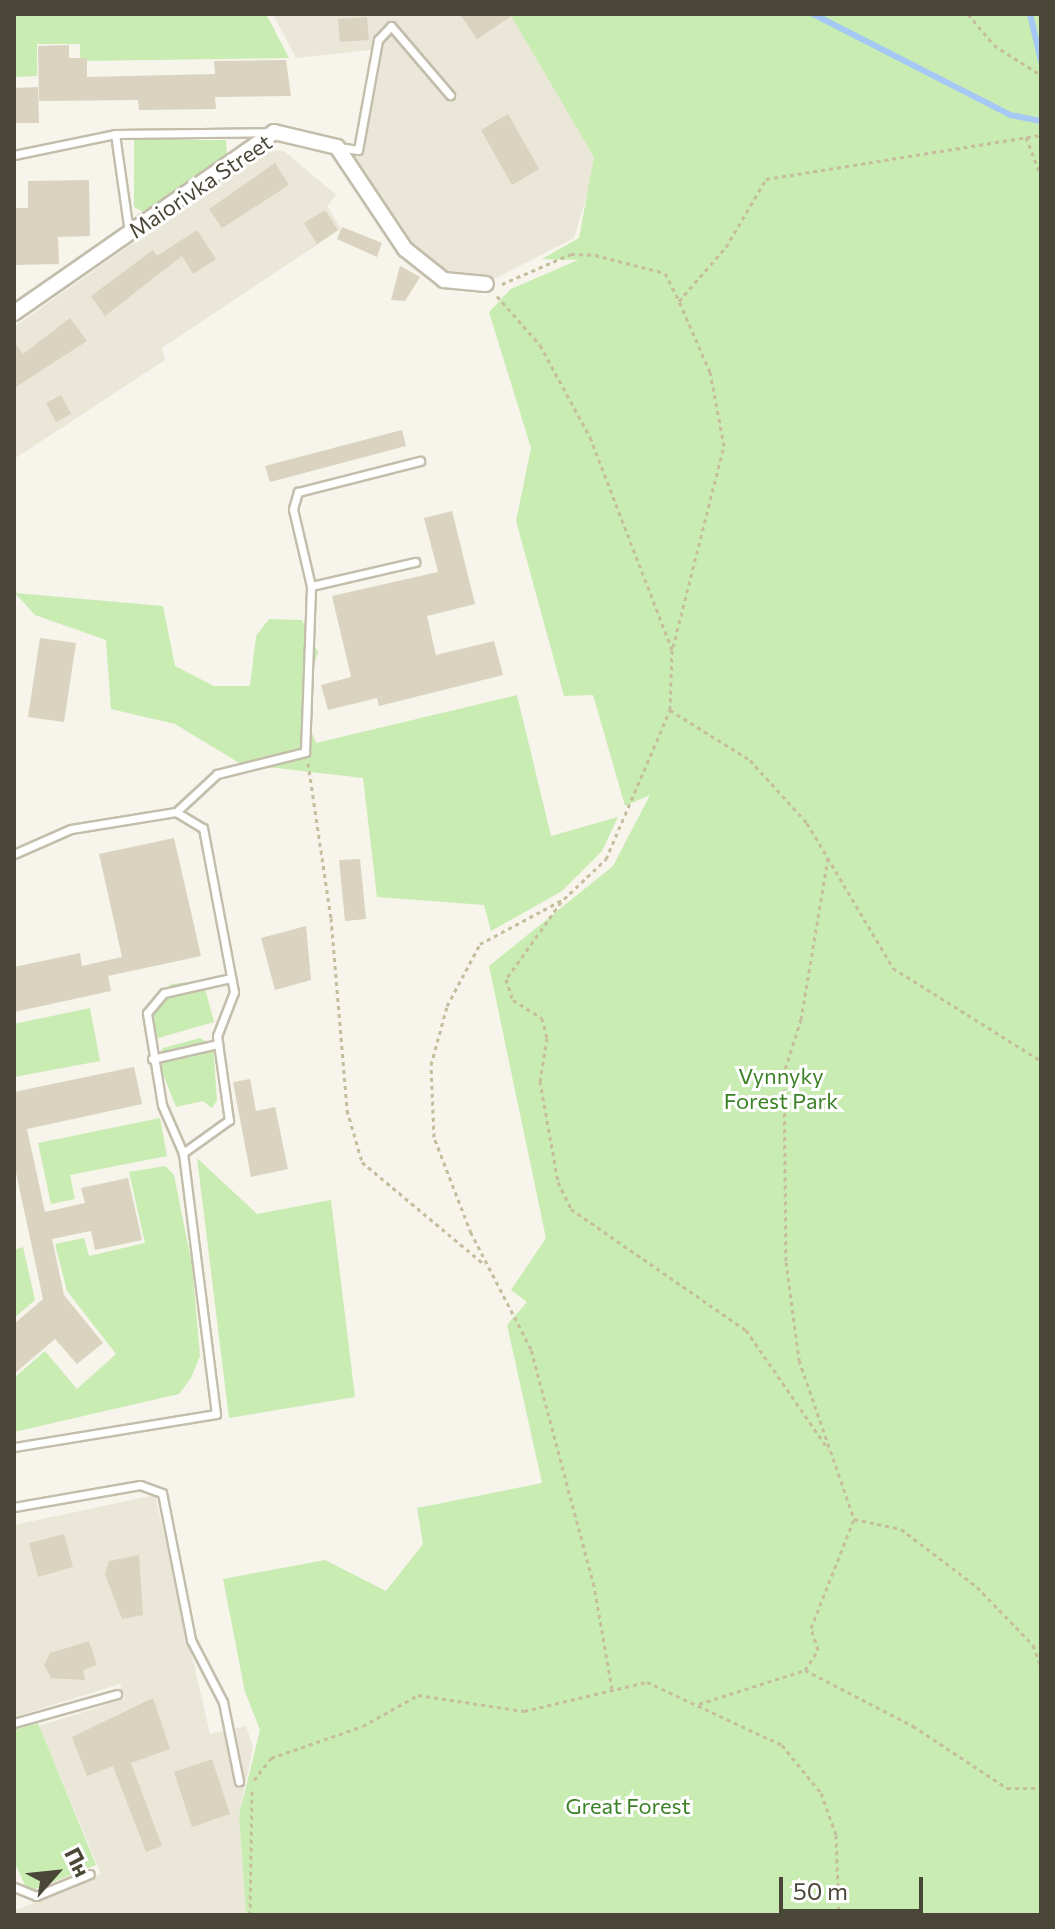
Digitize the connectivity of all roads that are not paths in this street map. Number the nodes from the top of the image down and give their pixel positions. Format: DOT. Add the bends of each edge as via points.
graph roads {
  1 [pos="450,95"];
  2 [pos="274,132"];
  3 [pos="115,134"];
  4 [pos="337,147"];
  5 [pos="14,155"];
  6 [pos="129,234"];
  7 [pos="486,284"];
  8 [pos="14,313"];
  9 [pos="420,461"];
  10 [pos="415,562"];
  11 [pos="311,586"];
  12 [pos="176,812"];
  13 [pos="14,854"];
  14 [pos="231,978"];
  15 [pos="218,1044"];
  16 [pos="152,1059"];
  17 [pos="183,1153"];
  18 [pos="14,1447"];
  19 [pos="14,1507"];
  20 [pos="117,1694"];
  21 [pos="14,1723"];
  22 [pos="239,1781"];
  23 [pos="90,1874"];
  24 [pos="14,1887"];
  1 -- 4 [label="lane" via="391,26 378,40 358,150"];
  2 -- 3 [label="lane"];
  2 -- 4 [label="street, Maiorivka Street"];
  2 -- 6 [label="street, Maiorivka Street"];
  3 -- 5 [label="lane"];
  3 -- 6 [label="lane"];
  4 -- 7 [label="street" via="405,249 444,280"];
  6 -- 8 [label="street, Maiorivka Street"];
  9 -- 11 [label="lane" via="298,492 293,509"];
  10 -- 11 [label="lane"];
  11 -- 12 [label="lane" via="305,752 217,774"];
  12 -- 13 [label="lane" via="71,829"];
  12 -- 14 [label="lane" via="203,828"];
  14 -- 15 [label="lane"];
  14 -- 16 [label="lane" via="157,998 145,1022"];
  15 -- 16 [label="lane"];
  15 -- 17 [label="lane" via="229,1120"];
  16 -- 17 [label="lane"];
  17 -- 18 [label="lane" via="216,1414"];
  19 -- 22 [label="lane" via="140,1485 162,1493 191,1640 223,1702"];
  20 -- 21 [label="lane"];
  23 -- 24 [label="lane" via="36,1896"];
}
